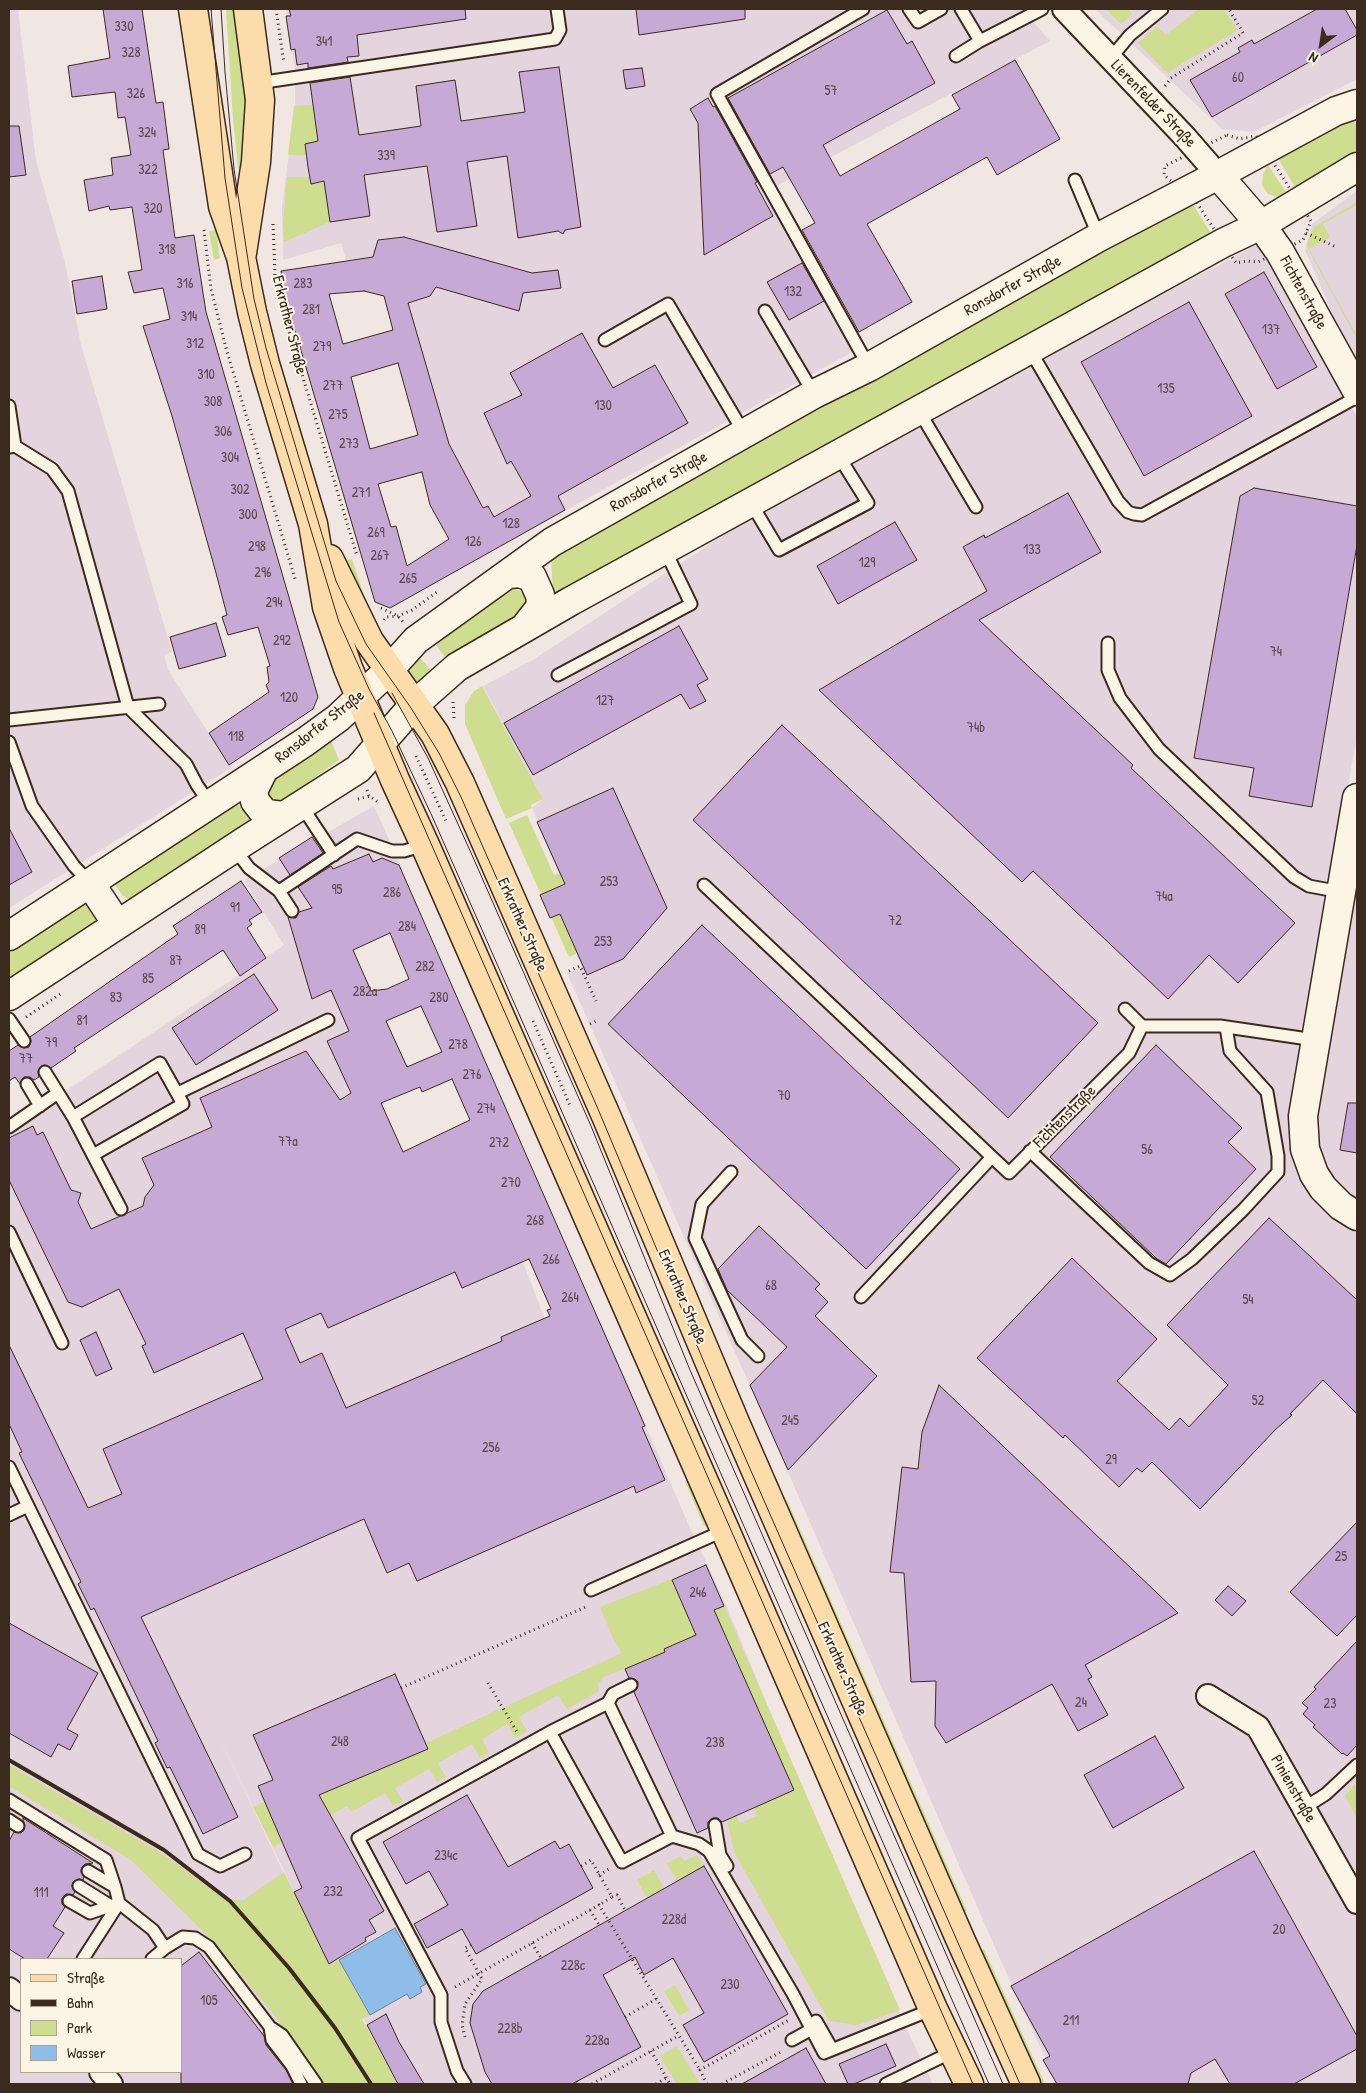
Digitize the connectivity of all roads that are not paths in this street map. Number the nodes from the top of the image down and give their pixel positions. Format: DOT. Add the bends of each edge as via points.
graph roads {
  1 [pos="193,9"];
  2 [pos="248,9"];
  3 [pos="557,9"];
  4 [pos="863,9"];
  5 [pos="909,9"];
  6 [pos="941,9"];
  7 [pos="961,9"];
  8 [pos="1042,9"];
  9 [pos="1064,9"];
  10 [pos="1160,9"];
  11 [pos="980,41"];
  12 [pos="956,56"];
  13 [pos="1110,59"];
  14 [pos="272,81"];
  15 [pos="1357,104"];
  16 [pos="1357,167"];
  17 [pos="1218,175"];
  18 [pos="1075,180"];
  19 [pos="1240,201"];
  20 [pos="1261,225"];
  21 [pos="1099,237"];
  22 [pos="241,257"];
  23 [pos="765,311"];
  24 [pos="605,340"];
  25 [pos="1030,350"];
  26 [pos="869,367"];
  27 [pos="1357,391"];
  28 [pos="814,394"];
  29 [pos="1357,397"];
  30 [pos="9,406"];
  31 [pos="919,411"];
  32 [pos="744,435"];
  33 [pos="12,447"];
  34 [pos="838,455"];
  35 [pos="751,503"];
  36 [pos="976,507"];
  37 [pos="313,524"];
  38 [pos="665,550"];
  39 [pos="509,574"];
  40 [pos="525,627"];
  41 [pos="375,632"];
  42 [pos="416,640"];
  43 [pos="1108,643"];
  44 [pos="390,670"];
  45 [pos="558,675"];
  46 [pos="360,696"];
  47 [pos="159,704"];
  48 [pos="414,705"];
  49 [pos="128,707"];
  50 [pos="9,720"];
  51 [pos="9,742"];
  52 [pos="380,744"];
  53 [pos="358,769"];
  54 [pos="262,771"];
  55 [pos="403,771"];
  56 [pos="1357,798"];
  57 [pos="210,804"];
  58 [pos="292,811"];
  59 [pos="425,845"];
  60 [pos="234,848"];
  61 [pos="334,855"];
  62 [pos="90,882"];
  63 [pos="704,885"];
  64 [pos="279,891"];
  65 [pos="1343,897"];
  66 [pos="292,911"];
  67 [pos="117,924"];
  68 [pos="9,936"];
  69 [pos="9,996"];
  70 [pos="1125,1009"];
  71 [pos="9,1019"];
  72 [pos="328,1020"];
  73 [pos="1142,1026"];
  74 [pos="1226,1027"];
  75 [pos="1315,1040"];
  76 [pos="24,1041"];
  77 [pos="45,1072"];
  78 [pos="27,1084"];
  79 [pos="58,1093"];
  80 [pos="178,1093"];
  81 [pos="40,1106"];
  82 [pos="73,1117"];
  83 [pos="9,1127"];
  84 [pos="1030,1152"];
  85 [pos="93,1155"];
  86 [pos="992,1157"];
  87 [pos="731,1172"];
  88 [pos="121,1208"];
  89 [pos="1357,1216"];
  90 [pos="9,1232"];
  91 [pos="861,1296"];
  92 [pos="62,1343"];
  93 [pos="758,1356"];
  94 [pos="9,1467"];
  95 [pos="28,1506"];
  96 [pos="9,1515"];
  97 [pos="725,1530"];
  98 [pos="591,1590"];
  99 [pos="632,1685"];
  100 [pos="1208,1696"];
  101 [pos="608,1703"];
  102 [pos="550,1732"];
  103 [pos="1357,1765"];
  104 [pos="9,1800"];
  105 [pos="1304,1808"];
  106 [pos="715,1825"];
  107 [pos="672,1836"];
  108 [pos="245,1854"];
  109 [pos="717,1857"];
  110 [pos="88,1871"];
  111 [pos="79,1886"];
  112 [pos="115,1887"];
  113 [pos="1356,1898"];
  114 [pos="69,1900"];
  115 [pos="115,1905"];
  116 [pos="165,1948"];
  117 [pos="84,1958"];
  118 [pos="153,1958"];
  119 [pos="9,1989"];
  120 [pos="20,1998"];
  121 [pos="933,2009"];
  122 [pos="270,2027"];
  123 [pos="812,2029"];
  124 [pos="792,2040"];
  125 [pos="832,2049"];
  126 [pos="954,2051"];
  127 [pos="301,2084"];
  128 [pos="316,2084"];
  129 [pos="465,2084"];
  130 [pos="886,2084"];
  131 [pos="969,2084"];
  132 [pos="1026,2084"];
  1 -- 22 [label="main road, Erkrather Straße" via="223,206"];
  2 -- 14 [label="main road, Erkrather Straße"];
  3 -- 14 [label="lane" via="560,30 555,39"];
  4 -- 26 [label="lane" via="718,94"];
  5 -- 6 [label="lane" via="918,22"];
  7 -- 11 [label="lane"];
  8 -- 11 [label="lane"];
  9 -- 13 [label="street, Lierenfelder Straße"];
  10 -- 13 [label="lane" via="1130,35"];
  11 -- 12 [label="lane"];
  13 -- 17 [label="street, Lierenfelder Straße"];
  14 -- 22 [label="main road, Erkrather Straße" via="260,100 257,152"];
  15 -- 17 [label="main road, Ronsdorfer Straße" via="1336,111"];
  16 -- 20 [label="main road"];
  17 -- 19 [label="main road, Lierenfelder Straße"];
  17 -- 21 [label="main road, Ronsdorfer Straße"];
  18 -- 21 [label="lane"];
  19 -- 20 [label="main road, Fichtenstraße"];
  20 -- 25 [label="main road"];
  20 -- 27 [label="main road, Fichtenstraße" via="1290,269"];
  21 -- 26 [label="main road, Ronsdorfer Straße"];
  22 -- 37 [label="main road, Erkrather Straße" via="265,364"];
  23 -- 28 [label="lane"];
  24 -- 32 [label="lane" via="668,304"];
  25 -- 29 [label="lane" via="1118,501 1134,514 1142,514"];
  25 -- 31 [label="main road"];
  26 -- 28 [label="main road, Ronsdorfer Straße"];
  28 -- 32 [label="main road, Ronsdorfer Straße"];
  30 -- 33 [label="lane"];
  31 -- 34 [label="main road"];
  31 -- 36 [label="lane"];
  32 -- 39 [label="main road, Ronsdorfer Straße" via="598,515 543,548"];
  33 -- 49 [label="lane" via="52,469 68,491"];
  34 -- 35 [label="main road"];
  34 -- 35 [label="lane" via="868,503 779,550"];
  35 -- 38 [label="main road"];
  37 -- 41 [label="main road, Erkrather Straße" via="350,604"];
  37 -- 46 [label="main road, Erkrather Straße" via="327,607"];
  38 -- 40 [label="main road"];
  38 -- 45 [label="lane" via="691,604"];
  39 -- 40 [label="main road" via="532,577 540,595 538,609"];
  39 -- 42 [label="main road, Ronsdorfer Straße"];
  40 -- 48 [label="main road" via="457,667"];
  41 -- 42 [label="main road" via="392,642"];
  41 -- 44 [label="main road, Erkrather Straße"];
  42 -- 44 [label="main road, Ronsdorfer Straße"];
  43 -- 65 [label="lane" via="1108,670 1120,698 1159,749 1294,877 1309,886"];
  44 -- 46 [label="main road, Ronsdorfer Straße"];
  44 -- 48 [label="main road, Erkrather Straße"];
  44 -- 52 [label="main road" via="392,704"];
  46 -- 52 [label="main road, Erkrather Straße"];
  46 -- 54 [label="main road, Ronsdorfer Straße" via="338,718"];
  47 -- 49 [label="lane"];
  48 -- 52 [label="main road"];
  48 -- 132 [label="main road, Erkrather Straße" via="435,734 472,809 740,1434"];
  49 -- 50 [label="lane"];
  49 -- 57 [label="lane" via="186,764"];
  51 -- 62 [label="lane" via="32,806 74,866"];
  52 -- 53 [label="main road"];
  52 -- 55 [label="main road, Erkrather Straße"];
  53 -- 55 [label="main road"];
  53 -- 58 [label="main road"];
  54 -- 57 [label="main road, Ronsdorfer Straße"];
  54 -- 58 [label="main road" via="253,790 262,810 267,814"];
  55 -- 59 [label="main road, Erkrather Straße"];
  56 -- 65 [label="main road"];
  57 -- 62 [label="main road, Ronsdorfer Straße"];
  58 -- 60 [label="main road"];
  58 -- 61 [label="lane"];
  59 -- 61 [label="lane" via="392,852 357,839"];
  59 -- 97 [label="main road, Erkrather Straße"];
  60 -- 64 [label="lane" via="249,868"];
  60 -- 67 [label="main road"];
  61 -- 64 [label="lane"];
  62 -- 67 [label="main road"];
  62 -- 68 [label="main road, Ronsdorfer Straße"];
  63 -- 86 [label="lane"];
  64 -- 66 [label="lane"];
  65 -- 75 [label="main road"];
  67 -- 69 [label="main road"];
  70 -- 73 [label="lane"];
  71 -- 76 [label="lane"];
  72 -- 80 [label="lane"];
  73 -- 74 [label="lane"];
  73 -- 84 [label="lane, Fichtenstraße" via="1129,1053"];
  74 -- 75 [label="lane"];
  74 -- 84 [label="lane" via="1230,1050 1267,1092 1278,1172 1192,1259 1170,1275 1148,1263"];
  75 -- 89 [label="main road" via="1303,1116 1304,1149 1323,1188"];
  77 -- 79 [label="lane"];
  78 -- 81 [label="lane"];
  79 -- 81 [label="lane"];
  79 -- 82 [label="lane"];
  80 -- 82 [label="lane" via="160,1063"];
  80 -- 85 [label="lane" via="184,1104"];
  81 -- 83 [label="lane"];
  82 -- 85 [label="lane"];
  84 -- 86 [label="lane, Fichtenstraße" via="1009,1174"];
  85 -- 88 [label="lane"];
  86 -- 91 [label="lane"];
  87 -- 93 [label="lane" via="702,1204 695,1238 742,1340"];
  90 -- 92 [label="lane"];
  94 -- 95 [label="lane"];
  95 -- 96 [label="lane"];
  95 -- 108 [label="lane" via="198,1854 220,1866"];
  97 -- 98 [label="lane"];
  97 -- 121 [label="main road, Erkrather Straße"];
  99 -- 101 [label="lane" via="613,1694"];
  100 -- 105 [label="street, Pinienstraße" via="1258,1727"];
  101 -- 102 [label="lane"];
  101 -- 107 [label="lane"];
  102 -- 107 [label="lane" via="622,1862"];
  102 -- 129 [label="lane" via="358,1838 441,1994 442,2022 457,2071"];
  103 -- 105 [label="lane" via="1326,1794"];
  104 -- 112 [label="lane" via="106,1860"];
  105 -- 113 [label="street, Pinienstraße"];
  106 -- 109 [label="lane"];
  107 -- 109 [label="lane" via="698,1844"];
  109 -- 123 [label="lane"];
  109 -- 125 [label="lane"];
  110 -- 112 [label="lane"];
  111 -- 115 [label="lane"];
  112 -- 115 [label="lane"];
  114 -- 115 [label="lane" via="90,1913"];
  115 -- 116 [label="lane" via="153,1930"];
  115 -- 117 [label="lane"];
  116 -- 118 [label="lane"];
  116 -- 122 [label="lane" via="183,1937 195,1938 209,1947"];
  119 -- 120 [label="street"];
  121 -- 125 [label="lane"];
  121 -- 126 [label="main road, Erkrather Straße"];
  122 -- 127 [label="lane" via="272,2040"];
  122 -- 128 [label="lane" via="282,2035"];
  123 -- 124 [label="lane"];
  123 -- 125 [label="lane" via="824,2053"];
  126 -- 130 [label="lane"];
  126 -- 131 [label="main road, Erkrather Straße"];
}
